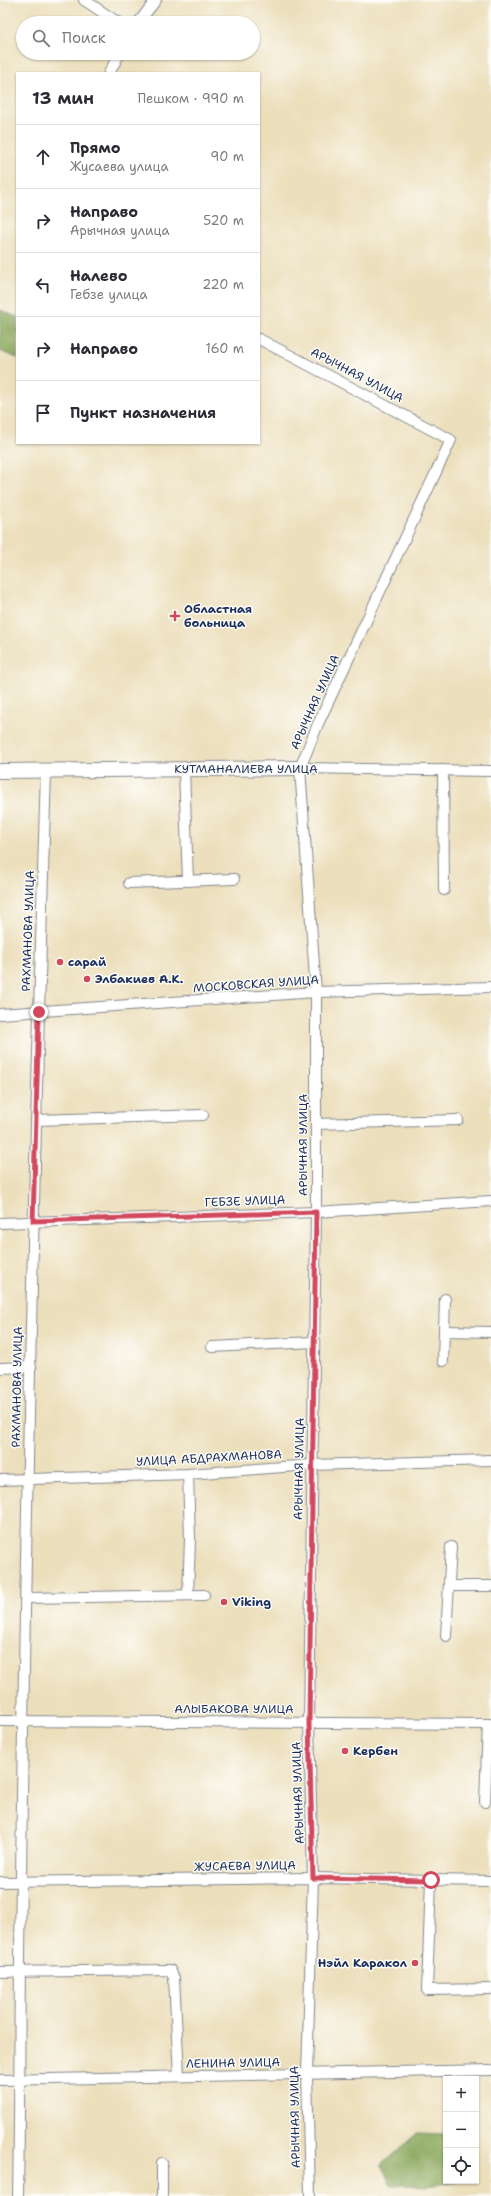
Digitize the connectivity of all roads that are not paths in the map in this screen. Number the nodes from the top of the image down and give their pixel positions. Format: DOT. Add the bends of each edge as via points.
graph roads {
  1 [pos="84,0"];
  2 [pos="156,0"];
  3 [pos="108,16"];
  4 [pos="143,16"];
  5 [pos="116,60"];
  6 [pos="110,72"];
  7 [pos="260,339"];
  8 [pos="300,768"];
  9 [pos="184,769"];
  10 [pos="46,770"];
  11 [pos="443,770"];
  12 [pos="0,771"];
  13 [pos="491,771"];
  14 [pos="234,879"];
  15 [pos="188,881"];
  16 [pos="129,883"];
  17 [pos="444,890"];
  18 [pos="491,987"];
  19 [pos="316,992"];
  20 [pos="39,1012"];
  21 [pos="0,1014"];
  22 [pos="203,1115"];
  23 [pos="36,1120"];
  24 [pos="458,1120"];
  25 [pos="316,1124"];
  26 [pos="491,1201"];
  27 [pos="316,1212"];
  28 [pos="33,1221"];
  29 [pos="0,1224"];
  30 [pos="445,1299"];
  31 [pos="445,1331"];
  32 [pos="491,1332"];
  33 [pos="314,1342"];
  34 [pos="212,1347"];
  35 [pos="443,1361"];
  36 [pos="31,1367"];
  37 [pos="0,1368"];
  38 [pos="491,1460"];
  39 [pos="311,1465"];
  40 [pos="188,1474"];
  41 [pos="28,1479"];
  42 [pos="0,1480"];
  43 [pos="451,1546"];
  44 [pos="449,1586"];
  45 [pos="491,1586"];
  46 [pos="188,1595"];
  47 [pos="204,1595"];
  48 [pos="26,1598"];
  49 [pos="446,1636"];
  50 [pos="0,1721"];
  51 [pos="24,1721"];
  52 [pos="309,1723"];
  53 [pos="489,1724"];
  54 [pos="485,1802"];
  55 [pos="313,1878"];
  56 [pos="431,1880"];
  57 [pos="0,1882"];
  58 [pos="21,1882"];
  59 [pos="491,1882"];
  60 [pos="20,1971"];
  61 [pos="0,1972"];
  62 [pos="491,1989"];
  63 [pos="491,2070"];
  64 [pos="307,2074"];
  65 [pos="179,2076"];
  66 [pos="21,2079"];
  67 [pos="0,2080"];
  68 [pos="162,2163"];
  69 [pos="18,2196"];
  70 [pos="162,2196"];
  71 [pos="310,2196"];
  1 -- 3 [label="street"];
  2 -- 4 [label="street"];
  5 -- 6 [label="street"];
  7 -- 8 [label="street, АРЫЧНАЯ УЛИЦА" via="451,440 318,724"];
  8 -- 9 [label="street, КУТМАНАЛИЕВА УЛИЦА"];
  8 -- 11 [label="street, КУТМАНАЛИЕВА УЛИЦА"];
  8 -- 19 [label="street, АРЫЧНАЯ УЛИЦА"];
  9 -- 10 [label="street, КУТМАНАЛИЕВА УЛИЦА"];
  9 -- 15 [label="street"];
  10 -- 12 [label="street, КУТМАНАЛИЕВА УЛИЦА"];
  10 -- 20 [label="street, РАХМАНОВА УЛИЦА"];
  11 -- 13 [label="street, КУТМАНАЛИЕВА УЛИЦА"];
  11 -- 17 [label="street"];
  14 -- 15 [label="street"];
  15 -- 16 [label="street"];
  18 -- 19 [label="street, МОСКОВСКАЯ УЛИЦА"];
  19 -- 20 [label="street, МОСКОВСКАЯ УЛИЦА"];
  19 -- 25 [label="street, АРЫЧНАЯ УЛИЦА"];
  20 -- 21 [label="street, МОСКОВСКАЯ УЛИЦА"];
  20 -- 23 [label="street, РАХМАНОВА УЛИЦА"];
  22 -- 23 [label="street"];
  23 -- 28 [label="street, РАХМАНОВА УЛИЦА"];
  24 -- 25 [label="street"];
  25 -- 27 [label="street, АРЫЧНАЯ УЛИЦА"];
  26 -- 27 [label="street, ГЕБЗЕ УЛИЦА"];
  27 -- 28 [label="street, ГЕБЗЕ УЛИЦА"];
  27 -- 33 [label="street, АРЫЧНАЯ УЛИЦА"];
  28 -- 29 [label="street, ГЕБЗЕ УЛИЦА"];
  28 -- 36 [label="street, РАХМАНОВА УЛИЦА"];
  30 -- 31 [label="street"];
  31 -- 32 [label="street"];
  31 -- 35 [label="street"];
  33 -- 34 [label="street"];
  33 -- 39 [label="street, АРЫЧНАЯ УЛИЦА"];
  36 -- 37 [label="street"];
  36 -- 41 [label="street, РАХМАНОВА УЛИЦА"];
  38 -- 39 [label="street, УЛИЦА АБДРАХМАНОВА"];
  39 -- 40 [label="street, УЛИЦА АБДРАХМАНОВА"];
  39 -- 52 [label="street, АРЫЧНАЯ УЛИЦА"];
  40 -- 41 [label="street, УЛИЦА АБДРАХМАНОВА"];
  40 -- 46 [label="street"];
  41 -- 42 [label="street, УЛИЦА АБДРАХМАНОВА"];
  41 -- 48 [label="street, РАХМАНОВА УЛИЦА"];
  43 -- 44 [label="street"];
  44 -- 45 [label="street"];
  44 -- 49 [label="street"];
  46 -- 47 [label="street"];
  46 -- 48 [label="street"];
  48 -- 51 [label="street, РАХМАНОВА УЛИЦА"];
  50 -- 51 [label="street, АЛЫБАКОВА УЛИЦА"];
  51 -- 52 [label="street, АЛЫБАКОВА УЛИЦА"];
  51 -- 58 [label="street, РАХМАНОВА УЛИЦА"];
  52 -- 53 [label="street, АЛЫБАКОВА УЛИЦА"];
  52 -- 55 [label="street, АРЫЧНАЯ УЛИЦА"];
  53 -- 54 [label="street"];
  55 -- 56 [label="street, ЖУСАЕВА УЛИЦА"];
  55 -- 58 [label="street, ЖУСАЕВА УЛИЦА"];
  55 -- 64 [label="street, АРЫЧНАЯ УЛИЦА"];
  56 -- 59 [label="street, ЖУСАЕВА УЛИЦА"];
  56 -- 62 [label="street" via="427,1990"];
  57 -- 58 [label="street, ЖУСАЕВА УЛИЦА"];
  58 -- 60 [label="street, РАХМАНОВА УЛИЦА"];
  60 -- 61 [label="street"];
  60 -- 65 [label="street" via="170,1970 174,1978"];
  60 -- 66 [label="street, РАХМАНОВА УЛИЦА"];
  63 -- 64 [label="street, ЛЕНИНА УЛИЦА"];
  64 -- 65 [label="street, ЛЕНИНА УЛИЦА"];
  64 -- 71 [label="street, АРЫЧНАЯ УЛИЦА"];
  65 -- 66 [label="street, ЛЕНИНА УЛИЦА"];
  66 -- 67 [label="street, ЛЕНИНА УЛИЦА"];
  66 -- 69 [label="street, РАХМАНОВА УЛИЦА"];
  68 -- 70 [label="street"];
}
